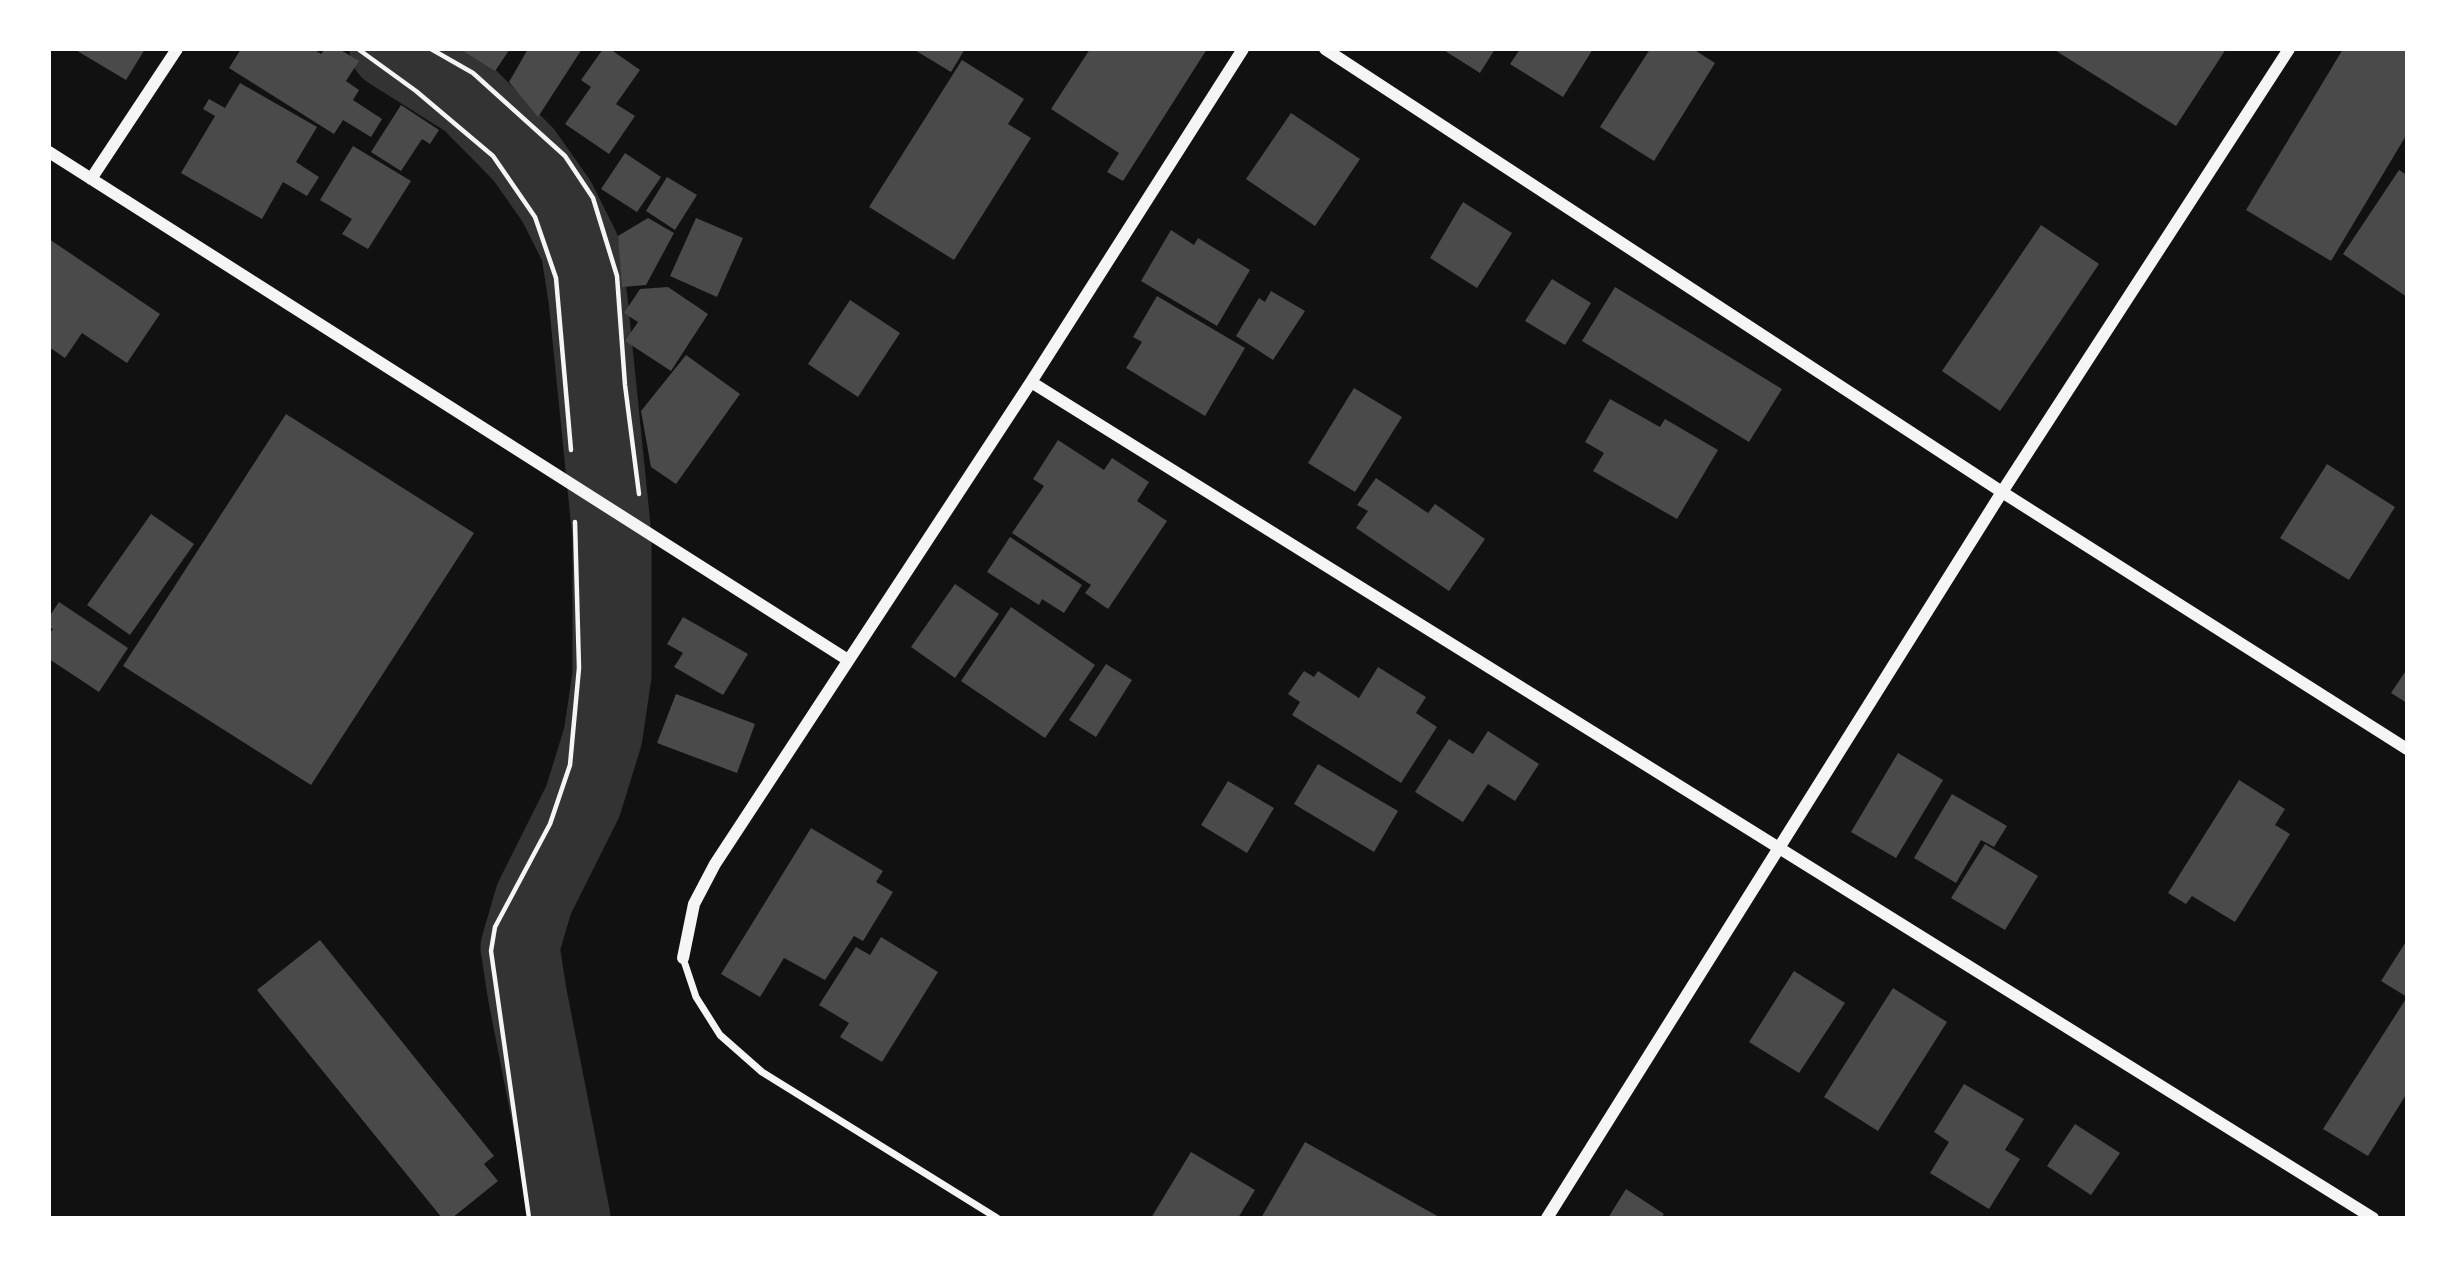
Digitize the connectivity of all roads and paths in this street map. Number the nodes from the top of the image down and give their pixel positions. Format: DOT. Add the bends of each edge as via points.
graph roads {
  1 [pos="177,49"];
  2 [pos="358,49"];
  3 [pos="431,49"];
  4 [pos="1242,49"];
  5 [pos="1325,49"];
  6 [pos="2289,49"];
  7 [pos="49,152"];
  8 [pos="91,179"];
  9 [pos="1031,382"];
  10 [pos="574,486"];
  11 [pos="2002,492"];
  12 [pos="642,529"];
  13 [pos="848,660"];
  14 [pos="2407,749"];
  15 [pos="1779,848"];
  16 [pos="683,958"];
  17 [pos="529,1218"];
  18 [pos="996,1218"];
  19 [pos="1548,1218"];
  20 [pos="2373,1218"];
  1 -- 8 [label="street"];
  2 -- 10 [label="path" via="493,156 535,218 556,278"];
  3 -- 12 [label="path" via="473,74 565,156 593,198 617,276"];
  4 -- 9 [label="street"];
  5 -- 11 [label="street"];
  6 -- 11 [label="street"];
  7 -- 8 [label="street"];
  8 -- 10 [label="street"];
  9 -- 13 [label="street"];
  9 -- 15 [label="street"];
  10 -- 12 [label="street"];
  10 -- 17 [label="path" via="579,668 570,765 550,824 495,927 491,951"];
  11 -- 14 [label="street"];
  11 -- 15 [label="street"];
  12 -- 13 [label="street"];
  13 -- 16 [label="street" via="715,864 694,904"];
  15 -- 19 [label="street"];
  15 -- 20 [label="street"];
  16 -- 18 [label="street" via="696,997 720,1035 762,1072"];
}
